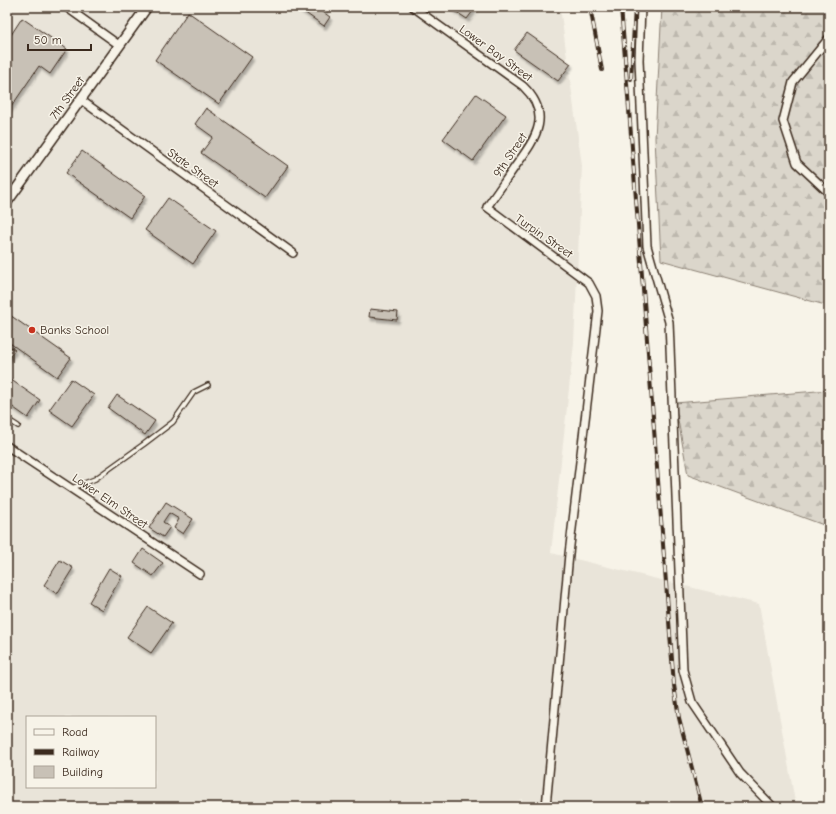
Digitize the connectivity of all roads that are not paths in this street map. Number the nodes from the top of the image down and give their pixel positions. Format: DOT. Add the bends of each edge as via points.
graph roads {
  1 [pos="66,7"];
  2 [pos="147,7"];
  3 [pos="413,7"];
  4 [pos="641,7"];
  5 [pos="829,38"];
  6 [pos="119,45"];
  7 [pos="81,100"];
  8 [pos="538,110"];
  9 [pos="829,194"];
  10 [pos="7,202"];
  11 [pos="487,207"];
  12 [pos="293,252"];
  13 [pos="208,385"];
  14 [pos="7,419"];
  15 [pos="18,426"];
  16 [pos="7,446"];
  17 [pos="71,488"];
  18 [pos="200,574"];
  19 [pos="546,807"];
  20 [pos="773,807"];
  1 -- 6 [label="street"];
  2 -- 6 [label="street, 7th Street"];
  3 -- 8 [label="street, Lower Bay Street" via="523,86 536,101"];
  4 -- 20 [label="street" via="639,60 647,246 669,322 683,670 692,702 740,773"];
  5 -- 9 [label="street" via="793,82 782,121 797,164"];
  6 -- 7 [label="street, 7th Street"];
  7 -- 10 [label="street, 7th Street"];
  7 -- 12 [label="street, State Street"];
  8 -- 11 [label="street, 9th Street" via="540,123 534,139"];
  11 -- 19 [label="street, Turpin Street" via="589,283 596,296 598,311 569,554"];
  13 -- 17 [label="lane" via="194,392 173,422 144,444 94,479"];
  14 -- 15 [label="lane"];
  16 -- 17 [label="street, Lower Elm Street"];
  17 -- 18 [label="street, Lower Elm Street"];
}
